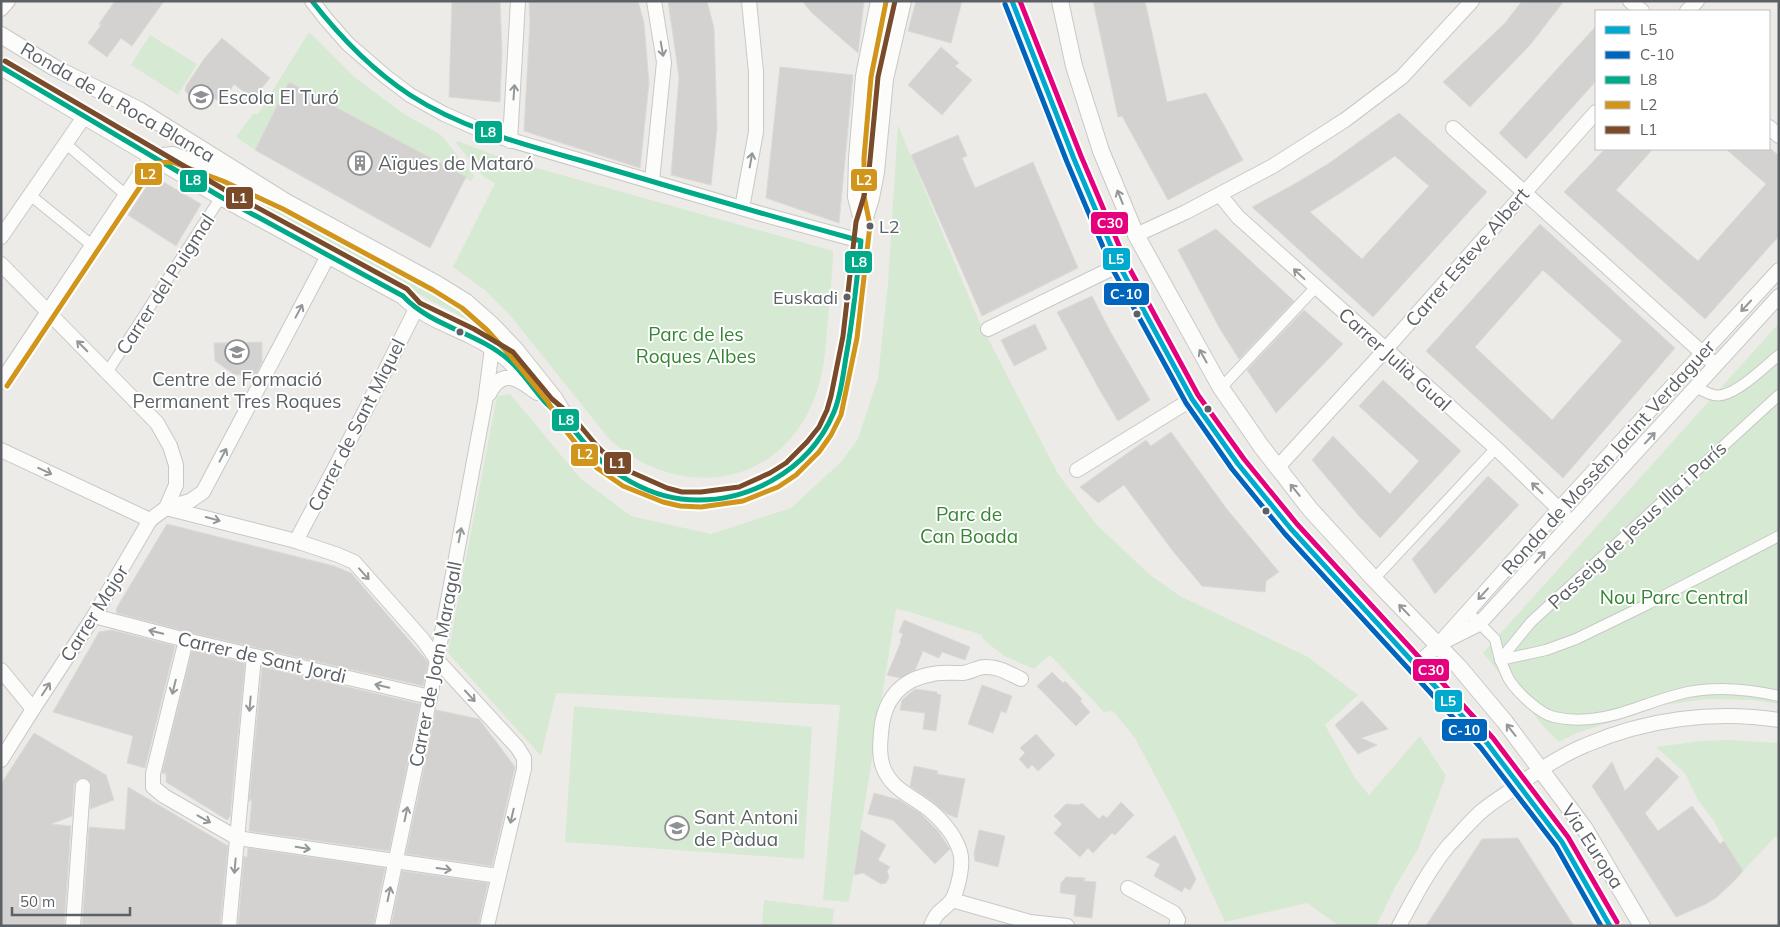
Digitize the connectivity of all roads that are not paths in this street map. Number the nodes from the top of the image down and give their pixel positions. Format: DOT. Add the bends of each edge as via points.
graph roads {
  1 [pos="8,1"];
  2 [pos="312,1"];
  3 [pos="518,1"];
  4 [pos="654,1"];
  5 [pos="749,1"];
  6 [pos="879,1"];
  7 [pos="903,1"];
  8 [pos="1012,1"];
  9 [pos="1060,1"];
  10 [pos="1472,1"];
  11 [pos="1630,1"];
  12 [pos="1697,1"];
  13 [pos="1,9"];
  14 [pos="1641,10"];
  15 [pos="1688,10"];
  16 [pos="1,35"];
  17 [pos="1,67"];
  18 [pos="1595,113"];
  19 [pos="84,117"];
  20 [pos="1770,127"];
  21 [pos="1453,128"];
  22 [pos="1779,136"];
  23 [pos="510,141"];
  24 [pos="66,144"];
  25 [pos="152,156"];
  26 [pos="652,181"];
  27 [pos="1524,192"];
  28 [pos="30,195"];
  29 [pos="126,195"];
  30 [pos="1220,195"];
  31 [pos="221,197"];
  32 [pos="286,202"];
  33 [pos="742,208"];
  34 [pos="863,224"];
  35 [pos="1136,236"];
  36 [pos="1,237"];
  37 [pos="861,241"];
  38 [pos="93,246"];
  39 [pos="328,256"];
  40 [pos="1,264"];
  41 [pos="1119,266"];
  42 [pos="1779,270"];
  43 [pos="1315,288"];
  44 [pos="1779,296"];
  45 [pos="416,309"];
  46 [pos="49,313"];
  47 [pos="492,325"];
  48 [pos="988,329"];
  49 [pos="493,348"];
  50 [pos="1385,350"];
  51 [pos="1702,353"];
  52 [pos="1779,355"];
  53 [pos="1717,365"];
  54 [pos="108,372"];
  55 [pos="1,382"];
  56 [pos="1221,388"];
  57 [pos="1696,388"];
  58 [pos="537,393"];
  59 [pos="1779,395"];
  60 [pos="1192,399"];
  61 [pos="485,402"];
  62 [pos="567,421"];
  63 [pos="1496,448"];
  64 [pos="1,450"];
  65 [pos="1277,468"];
  66 [pos="1077,470"];
  67 [pos="166,508"];
  68 [pos="1559,509"];
  69 [pos="150,520"];
  70 [pos="1572,522"];
  71 [pos="1779,536"];
  72 [pos="296,541"];
  73 [pos="1374,579"];
  74 [pos="1467,611"];
  75 [pos="94,616"];
  76 [pos="1479,624"];
  77 [pos="186,640"];
  78 [pos="1438,645"];
  79 [pos="254,656"];
  80 [pos="437,660"];
  81 [pos="1500,660"];
  82 [pos="1417,665"];
  83 [pos="1,670"];
  84 [pos="1021,679"];
  85 [pos="1779,696"];
  86 [pos="430,697"];
  87 [pos="32,709"];
  88 [pos="1779,720"];
  89 [pos="1,760"];
  90 [pos="1541,769"];
  91 [pos="1518,785"];
  92 [pos="83,786"];
  93 [pos="238,838"];
  94 [pos="396,862"];
  95 [pos="498,876"];
  96 [pos="1128,888"];
  97 [pos="952,900"];
  98 [pos="73,926"];
  99 [pos="230,926"];
  100 [pos="382,926"];
  101 [pos="487,926"];
  102 [pos="931,926"];
  103 [pos="1067,926"];
  104 [pos="1176,926"];
  105 [pos="1399,926"];
  106 [pos="1610,926"];
  107 [pos="1642,926"];
  1 -- 13 [label="street"];
  2 -- 23 [label="street" via="366,61 410,94 444,114"];
  23 -- 3 [label="street, one-way"];
  4 -- 26 [label="street, one-way" via="664,62"];
  33 -- 5 [label="street, one-way" via="756,132 756,72"];
  6 -- 34 [label="street" via="864,76 857,158 856,197"];
  7 -- 34 [label="street" via="885,79 876,172"];
  8 -- 41 [label="street, Via Europa"];
  35 -- 9 [label="street, Via Europa, one-way" via="1101,151 1074,66"];
  10 -- 30 [label="street" via="1402,77 1345,120"];
  11 -- 14 [label="street"];
  12 -- 15 [label="street"];
  16 -- 32 [label="street, Ronda de la Roca Blanca" via="55,68 139,110"];
  17 -- 19 [label="street, Ronda de la Roca Blanca"];
  18 -- 27 [label="street, Carrer Esteve Albert"];
  19 -- 24 [label="street"];
  19 -- 25 [label="street, Ronda de la Roca Blanca"];
  20 -- 22 [label="street"];
  21 -- 27 [label="street"];
  23 -- 26 [label="street"];
  24 -- 28 [label="street"];
  24 -- 29 [label="street"];
  25 -- 29 [label="street"];
  25 -- 31 [label="street, Ronda de la Roca Blanca"];
  25 -- 32 [label="street, Ronda de la Roca Blanca" via="173,154"];
  26 -- 33 [label="street"];
  27 -- 50 [label="street, Carrer Esteve Albert"];
  27 -- 51 [label="street"];
  28 -- 36 [label="street"];
  28 -- 38 [label="street"];
  29 -- 38 [label="street"];
  30 -- 35 [label="street"];
  43 -- 30 [label="street, Carrer Julià Gual, one-way" via="1238,217"];
  31 -- 39 [label="street, Ronda de la Roca Blanca"];
  31 -- 54 [label="street, Carrer del Puigmal"];
  32 -- 47 [label="street, Ronda de la Roca Blanca" via="437,284 466,302"];
  33 -- 37 [label="street"];
  34 -- 37 [label="street"];
  56 -- 35 [label="street, Via Europa, one-way"];
  37 -- 62 [label="street" via="850,337 834,413 813,447 791,469 774,480 723,498 688,500 666,496 614,472 590,452"];
  38 -- 46 [label="street"];
  39 -- 45 [label="street, Ronda de la Roca Blanca" via="403,296"];
  67 -- 39 [label="street, one-way" via="190,501 203,492"];
  40 -- 46 [label="street"];
  41 -- 48 [label="street"];
  41 -- 60 [label="street, Via Europa"];
  42 -- 51 [label="street, Ronda de Mossèn Jacint Verdaguer, one-way"];
  43 -- 50 [label="street, Carrer Julià Gual"];
  43 -- 56 [label="street"];
  44 -- 53 [label="street, Ronda de Mossèn Jacint Verdaguer"];
  45 -- 49 [label="street, Ronda de la Roca Blanca"];
  45 -- 72 [label="street, Carrer de Sant Miquel"];
  54 -- 46 [label="street, one-way"];
  46 -- 55 [label="street"];
  47 -- 49 [label="street, Carrer de Joan Maragall"];
  47 -- 62 [label="street, Ronda de la Roca Blanca" via="538,377"];
  49 -- 58 [label="street, Ronda de la Roca Blanca" via="517,367"];
  49 -- 61 [label="street, Carrer de Joan Maragall"];
  50 -- 63 [label="street, Carrer Julià Gual"];
  50 -- 65 [label="street, Carrer Esteve Albert"];
  51 -- 53 [label="street"];
  51 -- 68 [label="street, Ronda de Mossèn Jacint Verdaguer"];
  52 -- 57 [label="street" via="1726,394 1716,396"];
  53 -- 57 [label="street, Ronda de Mossèn Jacint Verdaguer"];
  54 -- 67 [label="street, Carrer Major" via="157,423 170,446 176,465 176,485"];
  56 -- 65 [label="street, Via Europa"];
  70 -- 57 [label="street, Ronda de Mossèn Jacint Verdaguer, one-way"];
  58 -- 61 [label="street, Carrer de Joan Maragall" via="522,381 506,378 498,380"];
  58 -- 62 [label="street, Ronda de la Roca Blanca"];
  59 -- 81 [label="street, Passeig de Jesus Illa i París" via="1531,622"];
  60 -- 66 [label="street"];
  60 -- 82 [label="street, Via Europa" via="1238,464 1291,529"];
  80 -- 61 [label="street, Carrer de Joan Maragall, one-way"];
  68 -- 63 [label="street, Carrer Julià Gual, one-way"];
  63 -- 73 [label="street"];
  64 -- 69 [label="street, one-way"];
  73 -- 65 [label="street, Via Europa, one-way"];
  67 -- 69 [label="street, Carrer Major"];
  67 -- 72 [label="street, one-way"];
  68 -- 70 [label="street, Carrer Julià Gual"];
  68 -- 74 [label="street, Ronda de Mossèn Jacint Verdaguer, one-way"];
  69 -- 75 [label="street, Carrer Major"];
  76 -- 70 [label="street, Ronda de Mossèn Jacint Verdaguer, one-way"];
  71 -- 81 [label="street" via="1576,639 1546,650"];
  72 -- 80 [label="street, one-way" via="354,562"];
  78 -- 73 [label="street, Via Europa, one-way"];
  74 -- 76 [label="street"];
  74 -- 78 [label="street, Ronda de Mossèn Jacint Verdaguer"];
  77 -- 75 [label="street, Carrer de Sant Jordi, one-way"];
  87 -- 75 [label="street, Carrer Major, one-way"];
  76 -- 78 [label="street, Ronda de Mossèn Jacint Verdaguer"];
  76 -- 81 [label="street" via="1495,639"];
  77 -- 79 [label="street, Carrer de Sant Jordi"];
  77 -- 93 [label="street, one-way" via="153,774 153,788"];
  78 -- 82 [label="street, Ronda de Mossèn Jacint Verdaguer"];
  90 -- 78 [label="street, Via Europa, one-way"];
  86 -- 79 [label="street, Carrer de Sant Jordi, one-way"];
  79 -- 93 [label="street, one-way"];
  80 -- 86 [label="street, Carrer de Joan Maragall"];
  80 -- 95 [label="street, one-way" via="524,758"];
  81 -- 85 [label="street" via="1510,682 1527,700 1552,717 1574,720 1592,720 1708,688 1742,688"];
  82 -- 91 [label="street, Via Europa" via="1488,743"];
  83 -- 87 [label="street"];
  84 -- 97 [label="street" via="996,668 985,667 966,673 932,674 902,687 891,697 884,713 879,755 890,782 931,811 954,838 961,853 960,875"];
  94 -- 86 [label="street, Carrer de Joan Maragall, one-way"];
  87 -- 89 [label="street, Carrer Major"];
  88 -- 90 [label="street" via="1713,716 1647,724 1584,745"];
  90 -- 91 [label="street"];
  90 -- 107 [label="street, Via Europa" via="1585,829"];
  91 -- 105 [label="street" via="1482,810 1448,846"];
  91 -- 106 [label="street, Via Europa" via="1562,842"];
  92 -- 98 [label="street"];
  93 -- 94 [label="street, one-way"];
  93 -- 99 [label="street, one-way"];
  94 -- 95 [label="street, one-way"];
  100 -- 94 [label="street, Carrer de Joan Maragall, one-way"];
  95 -- 101 [label="street"];
  96 -- 104 [label="street" via="1174,912 1178,920"];
  97 -- 102 [label="street" via="936,915"];
  97 -- 103 [label="street" via="1030,922"];
}
